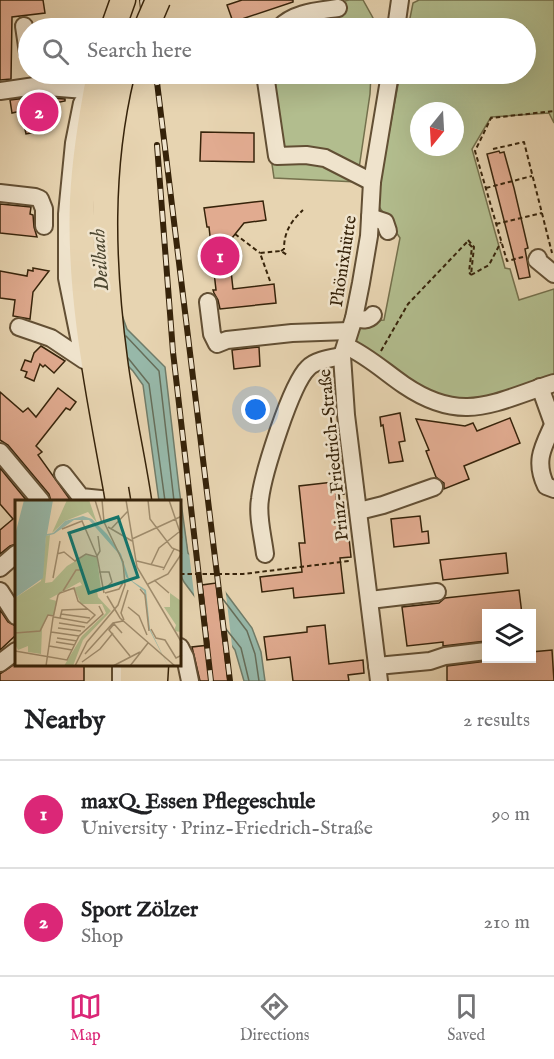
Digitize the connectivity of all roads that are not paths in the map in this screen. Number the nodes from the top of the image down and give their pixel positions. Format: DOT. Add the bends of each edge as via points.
graph roads {
  1 [pos="109,0"];
  2 [pos="123,0"];
  3 [pos="146,0"];
  4 [pos="158,0"];
  5 [pos="389,0"];
  6 [pos="400,0"];
  7 [pos="338,8"];
  8 [pos="103,18"];
  9 [pos="117,18"];
  10 [pos="139,18"];
  11 [pos="150,18"];
  12 [pos="294,18"];
  13 [pos="390,18"];
  14 [pos="397,18"];
  15 [pos="21,84"];
  16 [pos="89,84"];
  17 [pos="90,84"];
  18 [pos="120,84"];
  19 [pos="130,84"];
  20 [pos="266,84"];
  21 [pos="388,84"];
  22 [pos="0,91"];
  23 [pos="112,120"];
  24 [pos="372,182"];
  25 [pos="0,193"];
  26 [pos="370,217"];
  27 [pos="44,226"];
  28 [pos="388,231"];
  29 [pos="208,302"];
  30 [pos="373,315"];
  31 [pos="19,327"];
  32 [pos="348,338"];
  33 [pos="547,385"];
  34 [pos="554,425"];
  35 [pos="0,452"];
  36 [pos="63,474"];
  37 [pos="434,487"];
  38 [pos="554,489"];
  39 [pos="40,500"];
  40 [pos="111,500"];
  41 [pos="119,500"];
  42 [pos="139,500"];
  43 [pos="359,511"];
  44 [pos="265,554"];
  45 [pos="15,555"];
  46 [pos="0,568"];
  47 [pos="0,591"];
  48 [pos="437,591"];
  49 [pos="370,600"];
  50 [pos="15,614"];
  51 [pos="182,651"];
  52 [pos="482,651"];
  53 [pos="15,652"];
  54 [pos="0,663"];
  55 [pos="378,674"];
  56 [pos="190,681"];
  1 -- 8 [label="highway"];
  2 -- 9 [label="highway"];
  3 -- 10 [label="highway"];
  4 -- 11 [label="highway, bridge"];
  5 -- 13 [label="street"];
  6 -- 14 [label="street"];
  7 -- 12 [label="street"];
  15 -- 22 [label="street"];
  16 -- 31 [label="street" via="74,142 67,214 68,278 84,360 51,338"];
  17 -- 41 [label="highway, bridge" via="82,243 94,364"];
  18 -- 23 [label="highway"];
  19 -- 23 [label="highway"];
  20 -- 24 [label="street" via="277,156 325,158"];
  21 -- 24 [label="street, Phönixhütte"];
  23 -- 42 [label="highway" via="104,202 108,296"];
  24 -- 26 [label="street, Phönixhütte"];
  25 -- 27 [label="street" via="40,199"];
  26 -- 28 [label="street" via="384,222"];
  26 -- 32 [label="street, Phönixhütte"];
  29 -- 32 [label="street" via="217,344 291,328"];
  30 -- 32 [label="street"];
  32 -- 33 [label="street, Prinz-Friedrich-Straße" via="417,393 450,407 485,406"];
  32 -- 43 [label="street, Prinz-Friedrich-Straße" via="346,415"];
  32 -- 44 [label="street" via="328,358 308,367 295,388 259,501"];
  33 -- 34 [label="street"];
  34 -- 38 [label="street" via="540,456 546,486"];
  35 -- 39 [label="street"];
  36 -- 40 [label="street" via="81,496"];
  37 -- 43 [label="street"];
  43 -- 49 [label="street, Prinz-Friedrich-Straße"];
  45 -- 46 [label="street"];
  47 -- 50 [label="street"];
  48 -- 49 [label="street"];
  49 -- 55 [label="street, Prinz-Friedrich-Straße"];
  51 -- 56 [label="street"];
  52 -- 55 [label="street" via="445,656"];
  53 -- 54 [label="street"];
}
